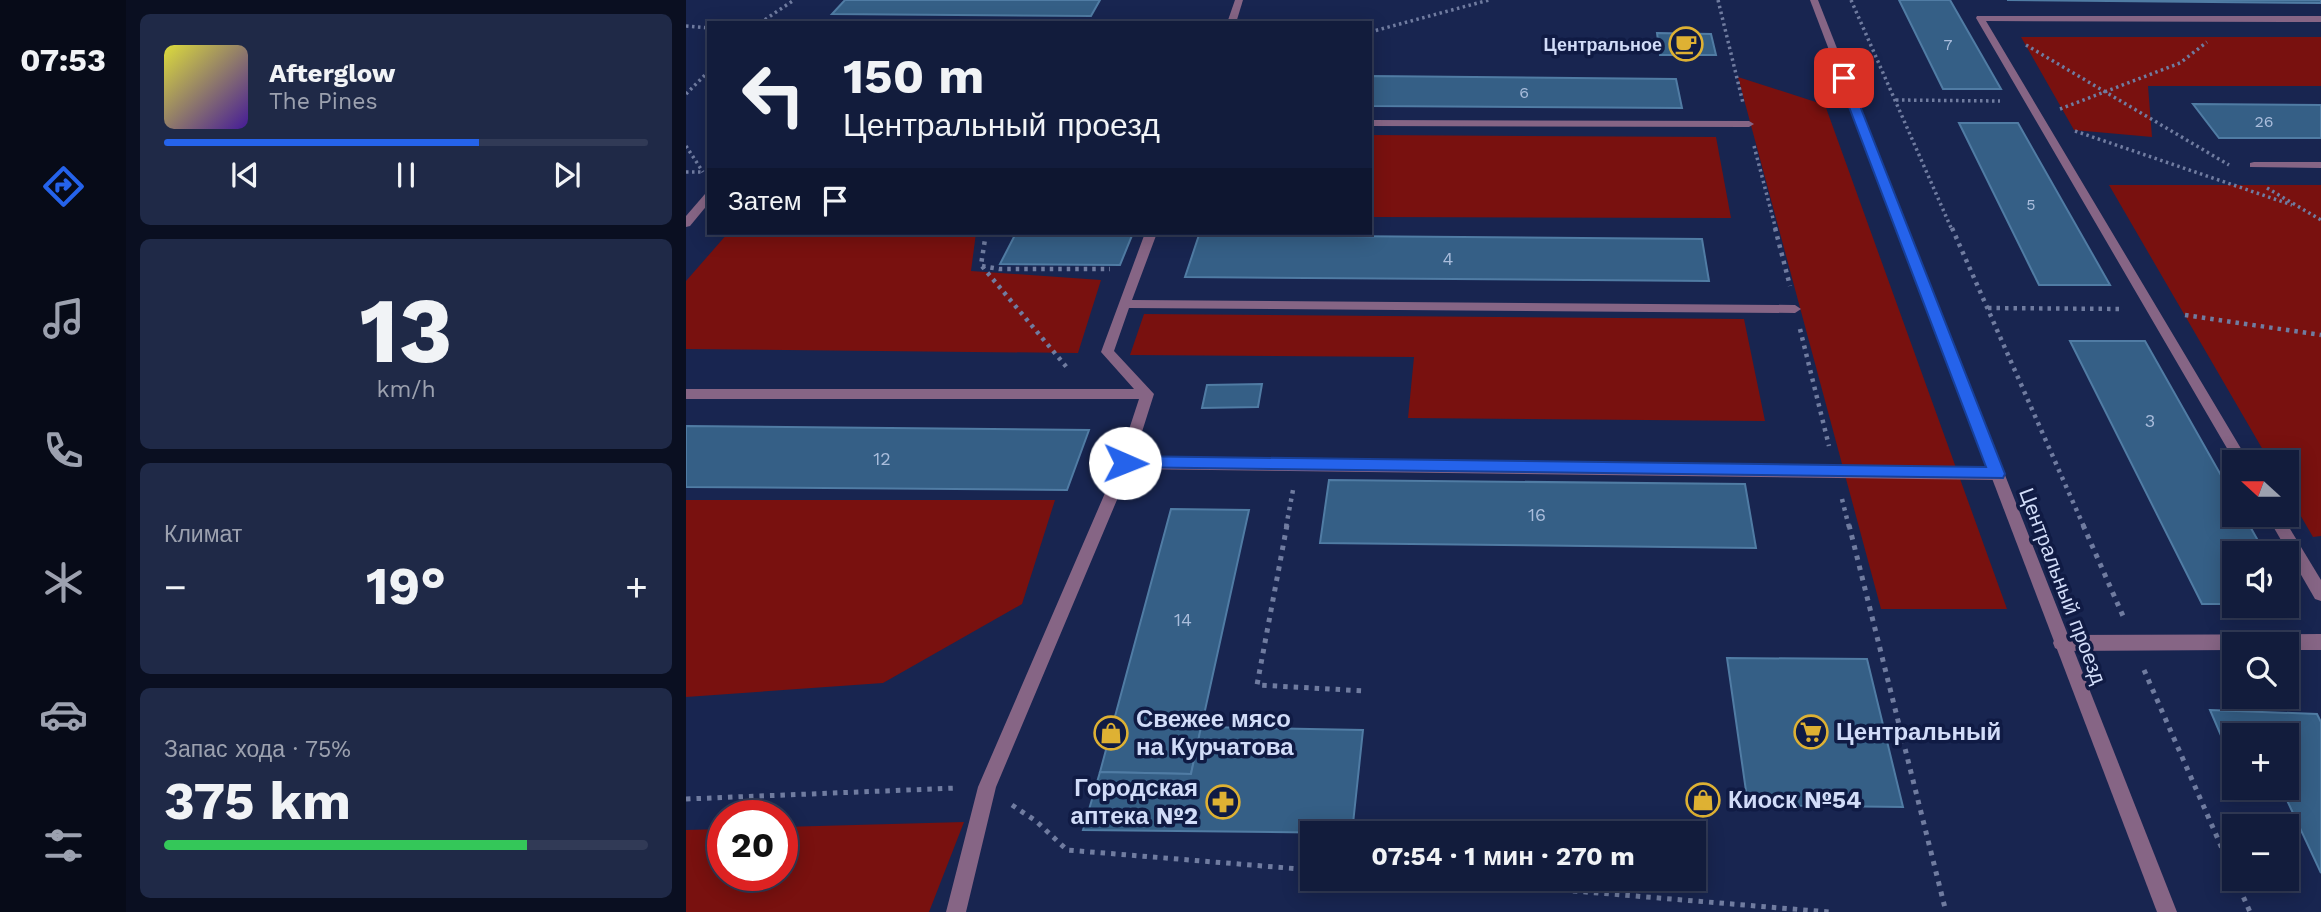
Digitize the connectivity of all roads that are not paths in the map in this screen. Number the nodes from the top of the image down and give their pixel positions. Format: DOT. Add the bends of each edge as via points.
graph roads {
  1 [pos="1239,0"];
  2 [pos="1814,0"];
  3 [pos="2321,19"];
  4 [pos="1232,21"];
  5 [pos="1372,123"];
  6 [pos="1749,124"];
  7 [pos="2254,164"];
  8 [pos="2321,165"];
  9 [pos="707,198"];
  10 [pos="686,223"];
  11 [pos="1151,235"];
  12 [pos="1125,304"];
  13 [pos="1795,309"];
  14 [pos="686,394"];
  15 [pos="1147,394"];
  16 [pos="2235,450"];
  17 [pos="1125,463"];
  18 [pos="1997,474"];
  19 [pos="2281,527"];
  20 [pos="2321,594"];
  21 [pos="2321,642"];
  22 [pos="2061,643"];
  23 [pos="956,912"];
  24 [pos="2167,912"];
  1 -- 4 [label="street"];
  2 -- 18 [label="street, Центральный проезд"];
  3 -- 16 [label="street" via="1980,18"];
  5 -- 6 [label="street"];
  7 -- 8 [label="street"];
  9 -- 10 [label="street"];
  11 -- 12 [label="street"];
  12 -- 13 [label="street"];
  12 -- 15 [label="street" via="1107,352"];
  14 -- 15 [label="street"];
  15 -- 17 [label="street"];
  17 -- 18 [label="street"];
  17 -- 23 [label="street" via="987,787"];
  18 -- 22 [label="street, Центральный проезд"];
  19 -- 20 [label="street"];
  21 -- 22 [label="street"];
  22 -- 24 [label="street, Центральный проезд"];
}
